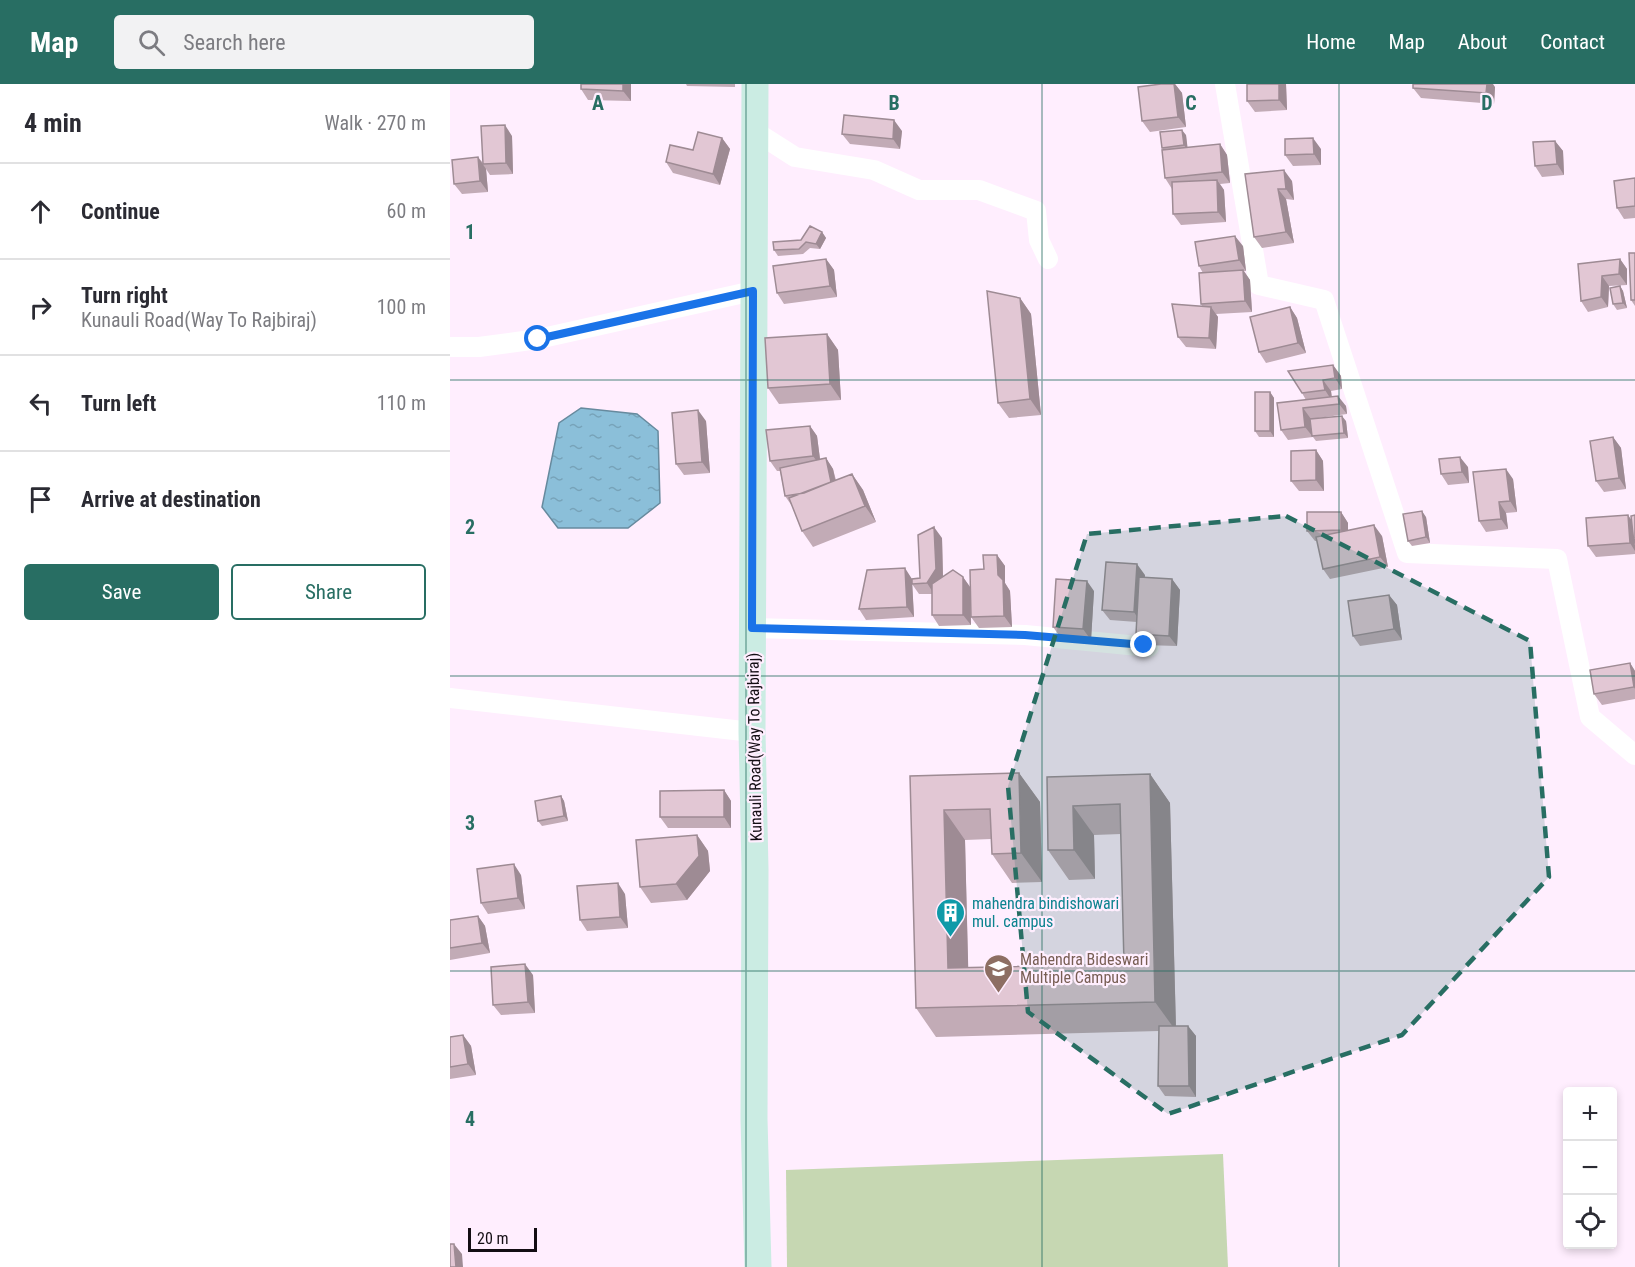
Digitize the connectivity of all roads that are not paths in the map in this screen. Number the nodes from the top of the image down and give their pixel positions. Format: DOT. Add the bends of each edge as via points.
graph roads {
  1 [pos="755,84"];
  2 [pos="1226,84"];
  3 [pos="756,132"];
  4 [pos="1047,259"];
  5 [pos="753,291"];
  6 [pos="450,347"];
  7 [pos="752,628"];
  8 [pos="1149,647"];
  9 [pos="450,698"];
  10 [pos="752,732"];
  11 [pos="1635,755"];
  12 [pos="758,1267"];
  1 -- 3 [label="main road, Kunauli Road(Way To Rajbiraj)"];
  2 -- 11 [label="street" via="1259,285 1324,300 1407,553 1557,558 1590,717"];
  3 -- 4 [label="street" via="795,157 874,170 919,189 979,190 1036,210 1039,240"];
  3 -- 5 [label="main road, Kunauli Road(Way To Rajbiraj)"];
  5 -- 6 [label="street" via="538,339"];
  5 -- 7 [label="main road, Kunauli Road(Way To Rajbiraj)"];
  7 -- 8 [label="street" via="1025,635"];
  7 -- 10 [label="main road, Kunauli Road(Way To Rajbiraj)"];
  9 -- 10 [label="street"];
  10 -- 12 [label="main road, Kunauli Road(Way To Rajbiraj)"];
}
